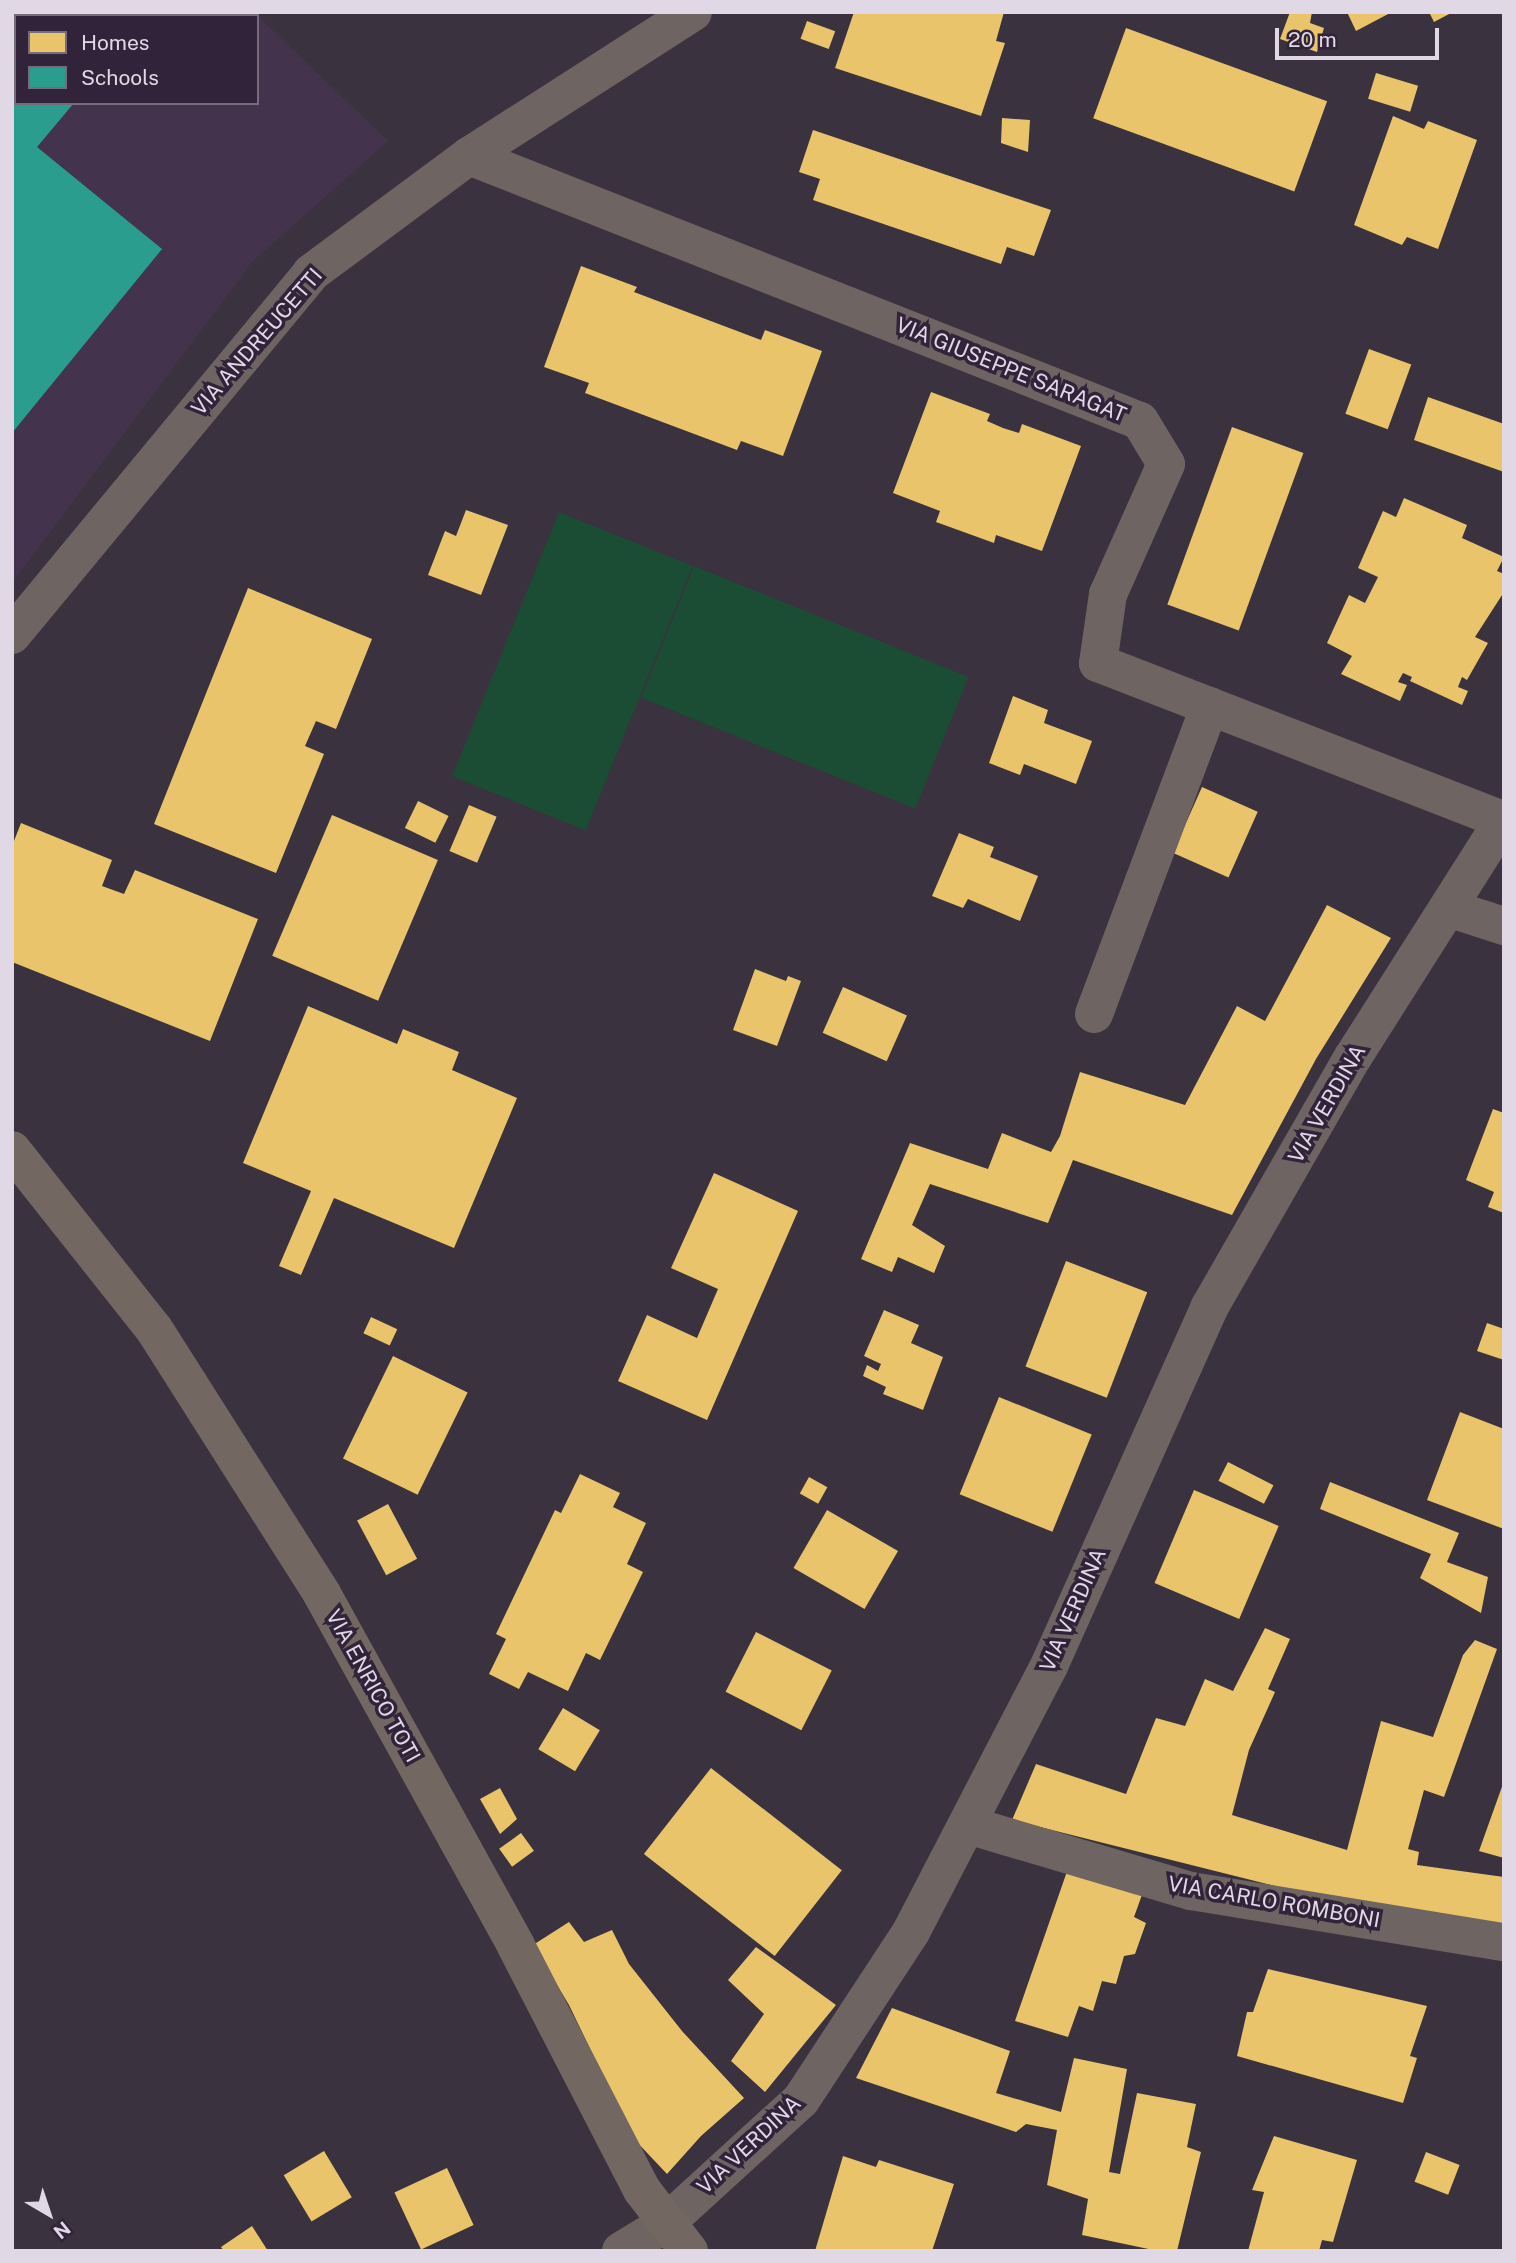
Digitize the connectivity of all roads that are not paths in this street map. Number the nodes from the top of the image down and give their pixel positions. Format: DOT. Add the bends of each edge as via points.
graph roads {
  1 [pos="693,12"];
  2 [pos="469,156"];
  3 [pos="12,635"];
  4 [pos="1210,706"];
  5 [pos="1503,819"];
  6 [pos="1448,908"];
  7 [pos="1504,926"];
  8 [pos="1094,1014"];
  9 [pos="12,1150"];
  10 [pos="968,1825"];
  11 [pos="1504,1941"];
  12 [pos="677,2237"];
  13 [pos="621,2251"];
  1 -- 2 [label="street, VIA ANDREUCETTI"];
  2 -- 3 [label="street, VIA ANDREUCETTI" via="312,273"];
  2 -- 4 [label="street, VIA GIUSEPPE SARAGAT" via="1140,421 1166,464 1108,594 1098,663"];
  4 -- 5 [label="street, VIA GIUSEPPE SARAGAT"];
  4 -- 8 [label="street"];
  5 -- 6 [label="street, VIA VERDINA"];
  6 -- 7 [label="street"];
  6 -- 10 [label="street, VIA VERDINA" via="1353,1056 1209,1308 1049,1666"];
  9 -- 12 [label="street, VIA ENRICO TOTI" via="154,1329 323,1594 516,1946 642,2190"];
  10 -- 11 [label="street, VIA CARLO ROMBONI" via="1191,1891"];
  10 -- 12 [label="street, VIA VERDINA" via="911,1932 801,2100"];
  12 -- 13 [label="street, VIA VERDINA"];
}
